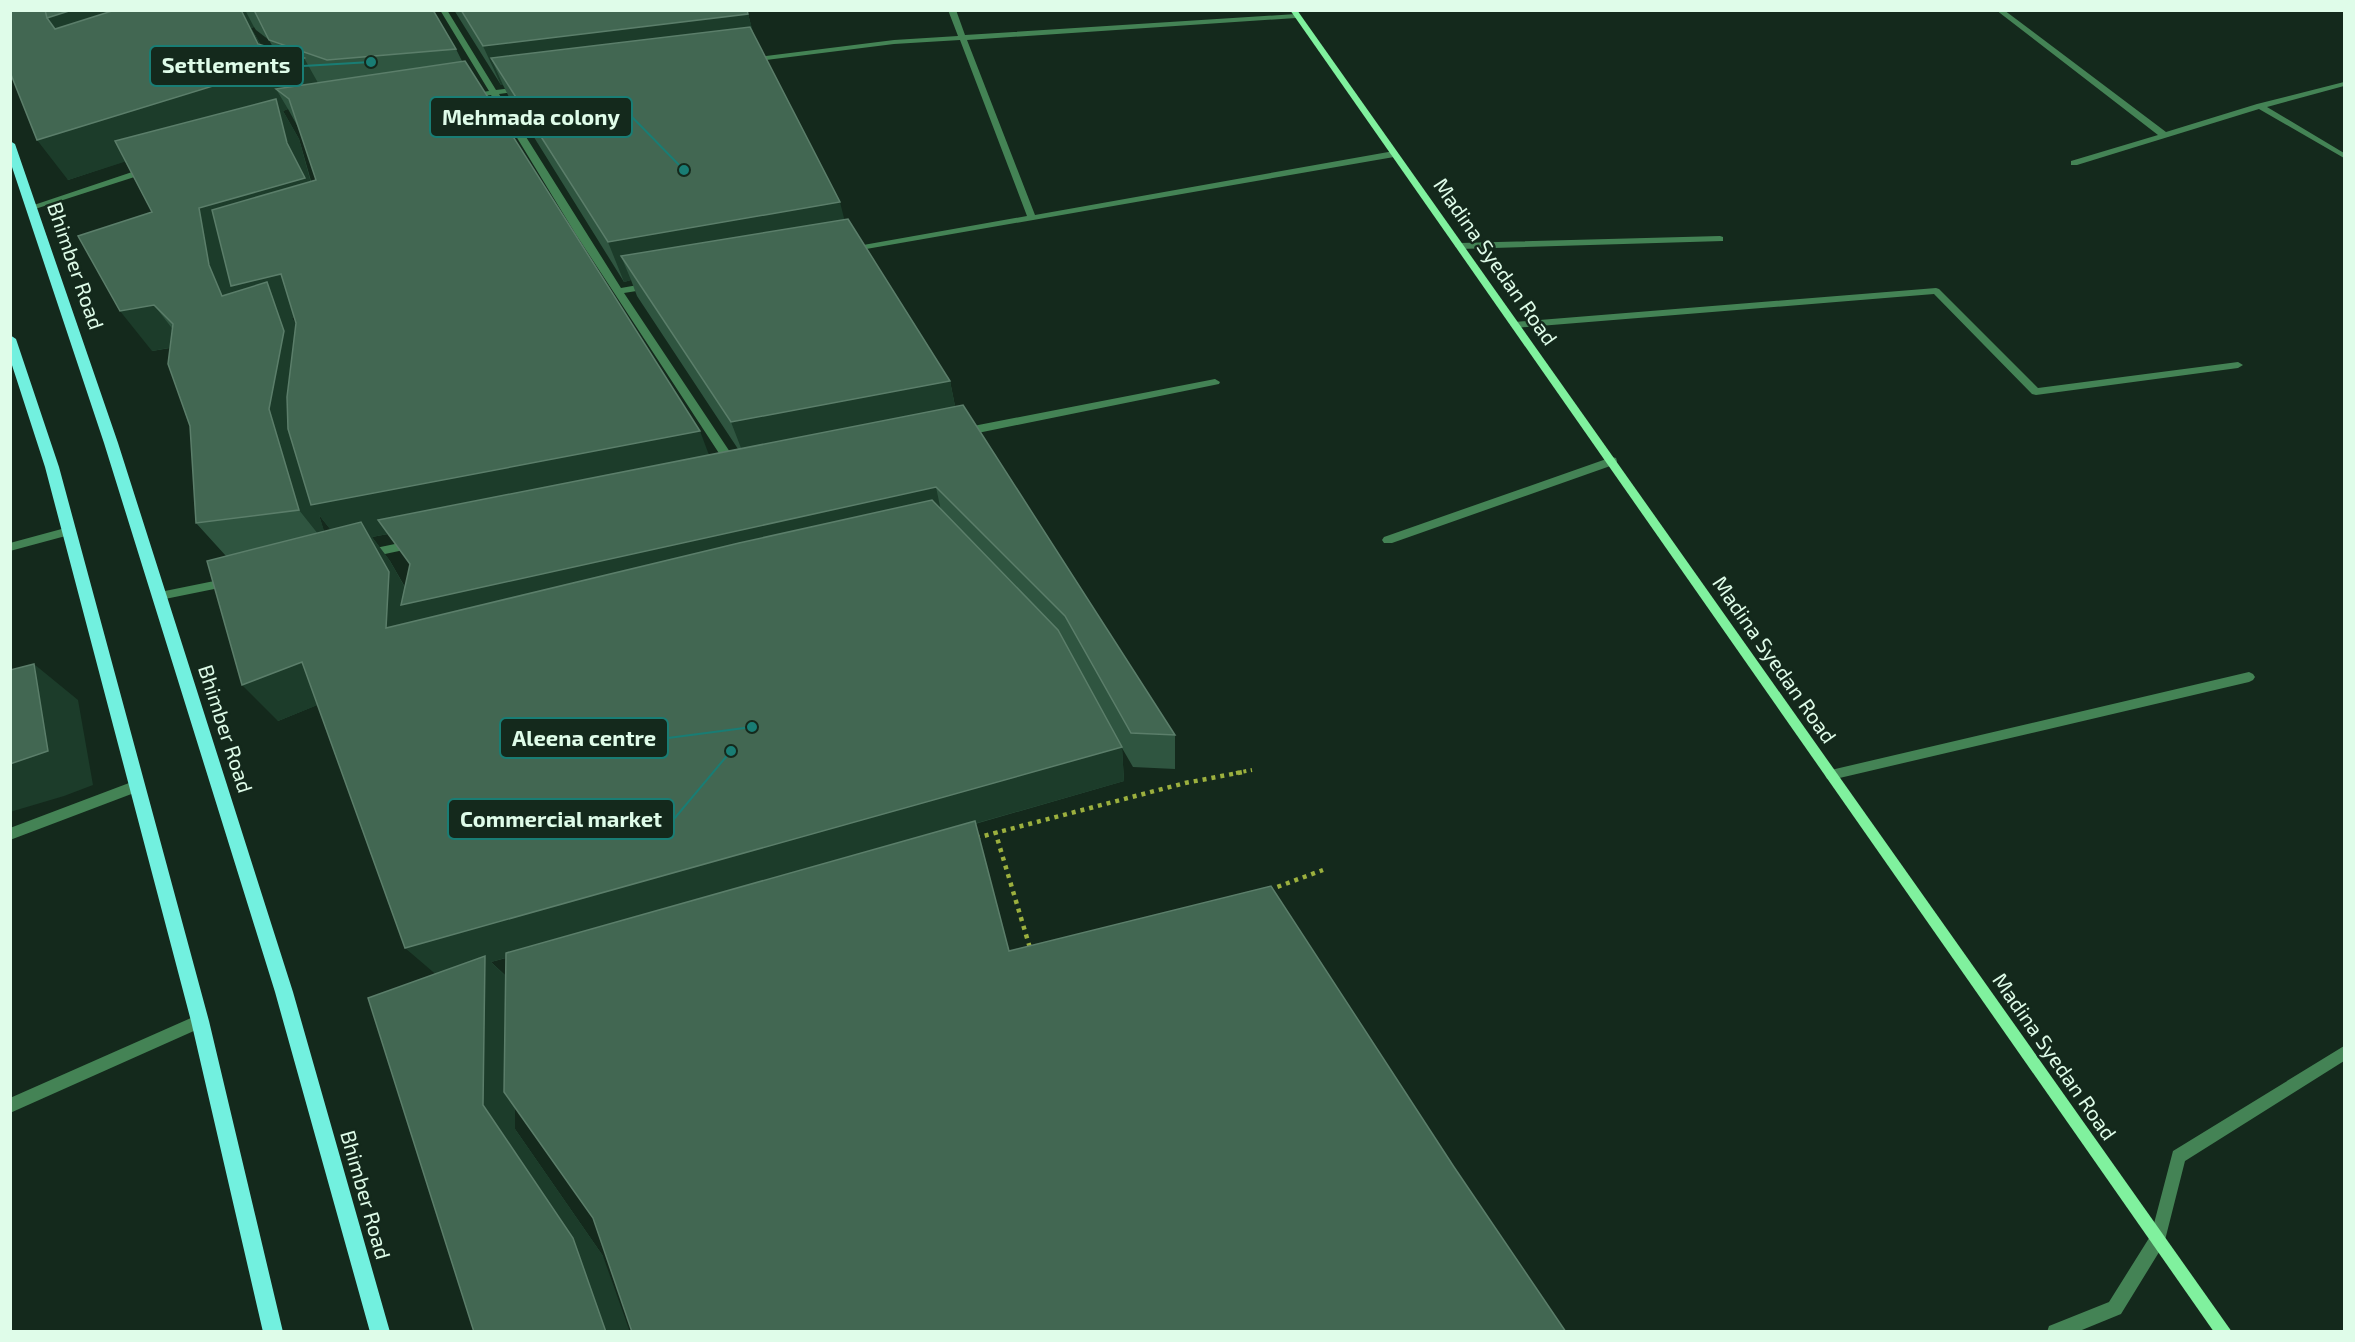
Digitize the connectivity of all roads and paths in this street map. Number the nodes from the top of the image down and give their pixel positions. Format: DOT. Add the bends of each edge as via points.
graph roads {
  1 [pos="443,10"];
  2 [pos="952,10"];
  3 [pos="1999,10"];
  4 [pos="1294,13"];
  5 [pos="962,38"];
  6 [pos="741,61"];
  7 [pos="2344,84"];
  8 [pos="529,88"];
  9 [pos="494,93"];
  10 [pos="459,97"];
  11 [pos="2260,106"];
  12 [pos="2164,135"];
  13 [pos="10,144"];
  14 [pos="1394,154"];
  15 [pos="2344,156"];
  16 [pos="2074,163"];
  17 [pos="162,165"];
  18 [pos="32,207"];
  19 [pos="1032,218"];
  20 [pos="1720,239"];
  21 [pos="1460,246"];
  22 [pos="837,253"];
  23 [pos="664,283"];
  24 [pos="618,291"];
  25 [pos="1515,325"];
  26 [pos="10,339"];
  27 [pos="2238,365"];
  28 [pos="1215,382"];
  29 [pos="949,435"];
  30 [pos="1612,461"];
  31 [pos="741,477"];
  32 [pos="69,531"];
  33 [pos="1388,540"];
  34 [pos="427,541"];
  35 [pos="10,547"];
  36 [pos="357,556"];
  37 [pos="241,579"];
  38 [pos="160,596"];
  39 [pos="2249,677"];
  40 [pos="1252,770"];
  41 [pos="1832,775"];
  42 [pos="138,786"];
  43 [pos="995,831"];
  44 [pos="10,834"];
  45 [pos="974,838"];
  46 [pos="1323,870"];
  47 [pos="1268,890"];
  48 [pos="1032,955"];
  49 [pos="200,1021"];
  50 [pos="2344,1053"];
  51 [pos="10,1106"];
  52 [pos="2158,1238"];
  53 [pos="273,1332"];
  54 [pos="380,1332"];
  55 [pos="2055,1332"];
  56 [pos="2224,1332"];
  1 -- 9 [label="street"];
  2 -- 5 [label="street"];
  3 -- 12 [label="street"];
  4 -- 5 [label="street"];
  4 -- 14 [label="main road, Madina Syedan Road"];
  5 -- 6 [label="street" via="894,42"];
  5 -- 19 [label="street"];
  7 -- 11 [label="street"];
  8 -- 9 [label="street"];
  9 -- 10 [label="street"];
  9 -- 24 [label="street"];
  11 -- 12 [label="street"];
  11 -- 15 [label="street"];
  12 -- 16 [label="street"];
  13 -- 18 [label="main road, Bhimber Road"];
  14 -- 19 [label="street"];
  14 -- 21 [label="main road, Madina Syedan Road"];
  17 -- 18 [label="street"];
  18 -- 38 [label="main road, Bhimber Road"];
  19 -- 22 [label="street"];
  20 -- 21 [label="street"];
  21 -- 25 [label="main road, Madina Syedan Road"];
  23 -- 24 [label="street"];
  24 -- 31 [label="street"];
  25 -- 27 [label="street" via="1936,291 2036,392"];
  25 -- 30 [label="main road, Madina Syedan Road"];
  26 -- 32 [label="main road"];
  28 -- 29 [label="street"];
  30 -- 33 [label="street"];
  30 -- 41 [label="main road, Madina Syedan Road"];
  32 -- 35 [label="street"];
  32 -- 42 [label="main road"];
  34 -- 36 [label="street"];
  37 -- 38 [label="street"];
  38 -- 54 [label="main road, Bhimber Road" via="284,992"];
  39 -- 41 [label="street"];
  40 -- 43 [label="path"];
  41 -- 52 [label="main road, Madina Syedan Road"];
  42 -- 44 [label="street"];
  42 -- 49 [label="main road"];
  43 -- 45 [label="path"];
  43 -- 48 [label="path"];
  46 -- 47 [label="path"];
  49 -- 51 [label="street"];
  49 -- 53 [label="main road"];
  50 -- 52 [label="street" via="2178,1156"];
  52 -- 55 [label="street" via="2115,1308"];
  52 -- 56 [label="main road, Madina Syedan Road"];
}
